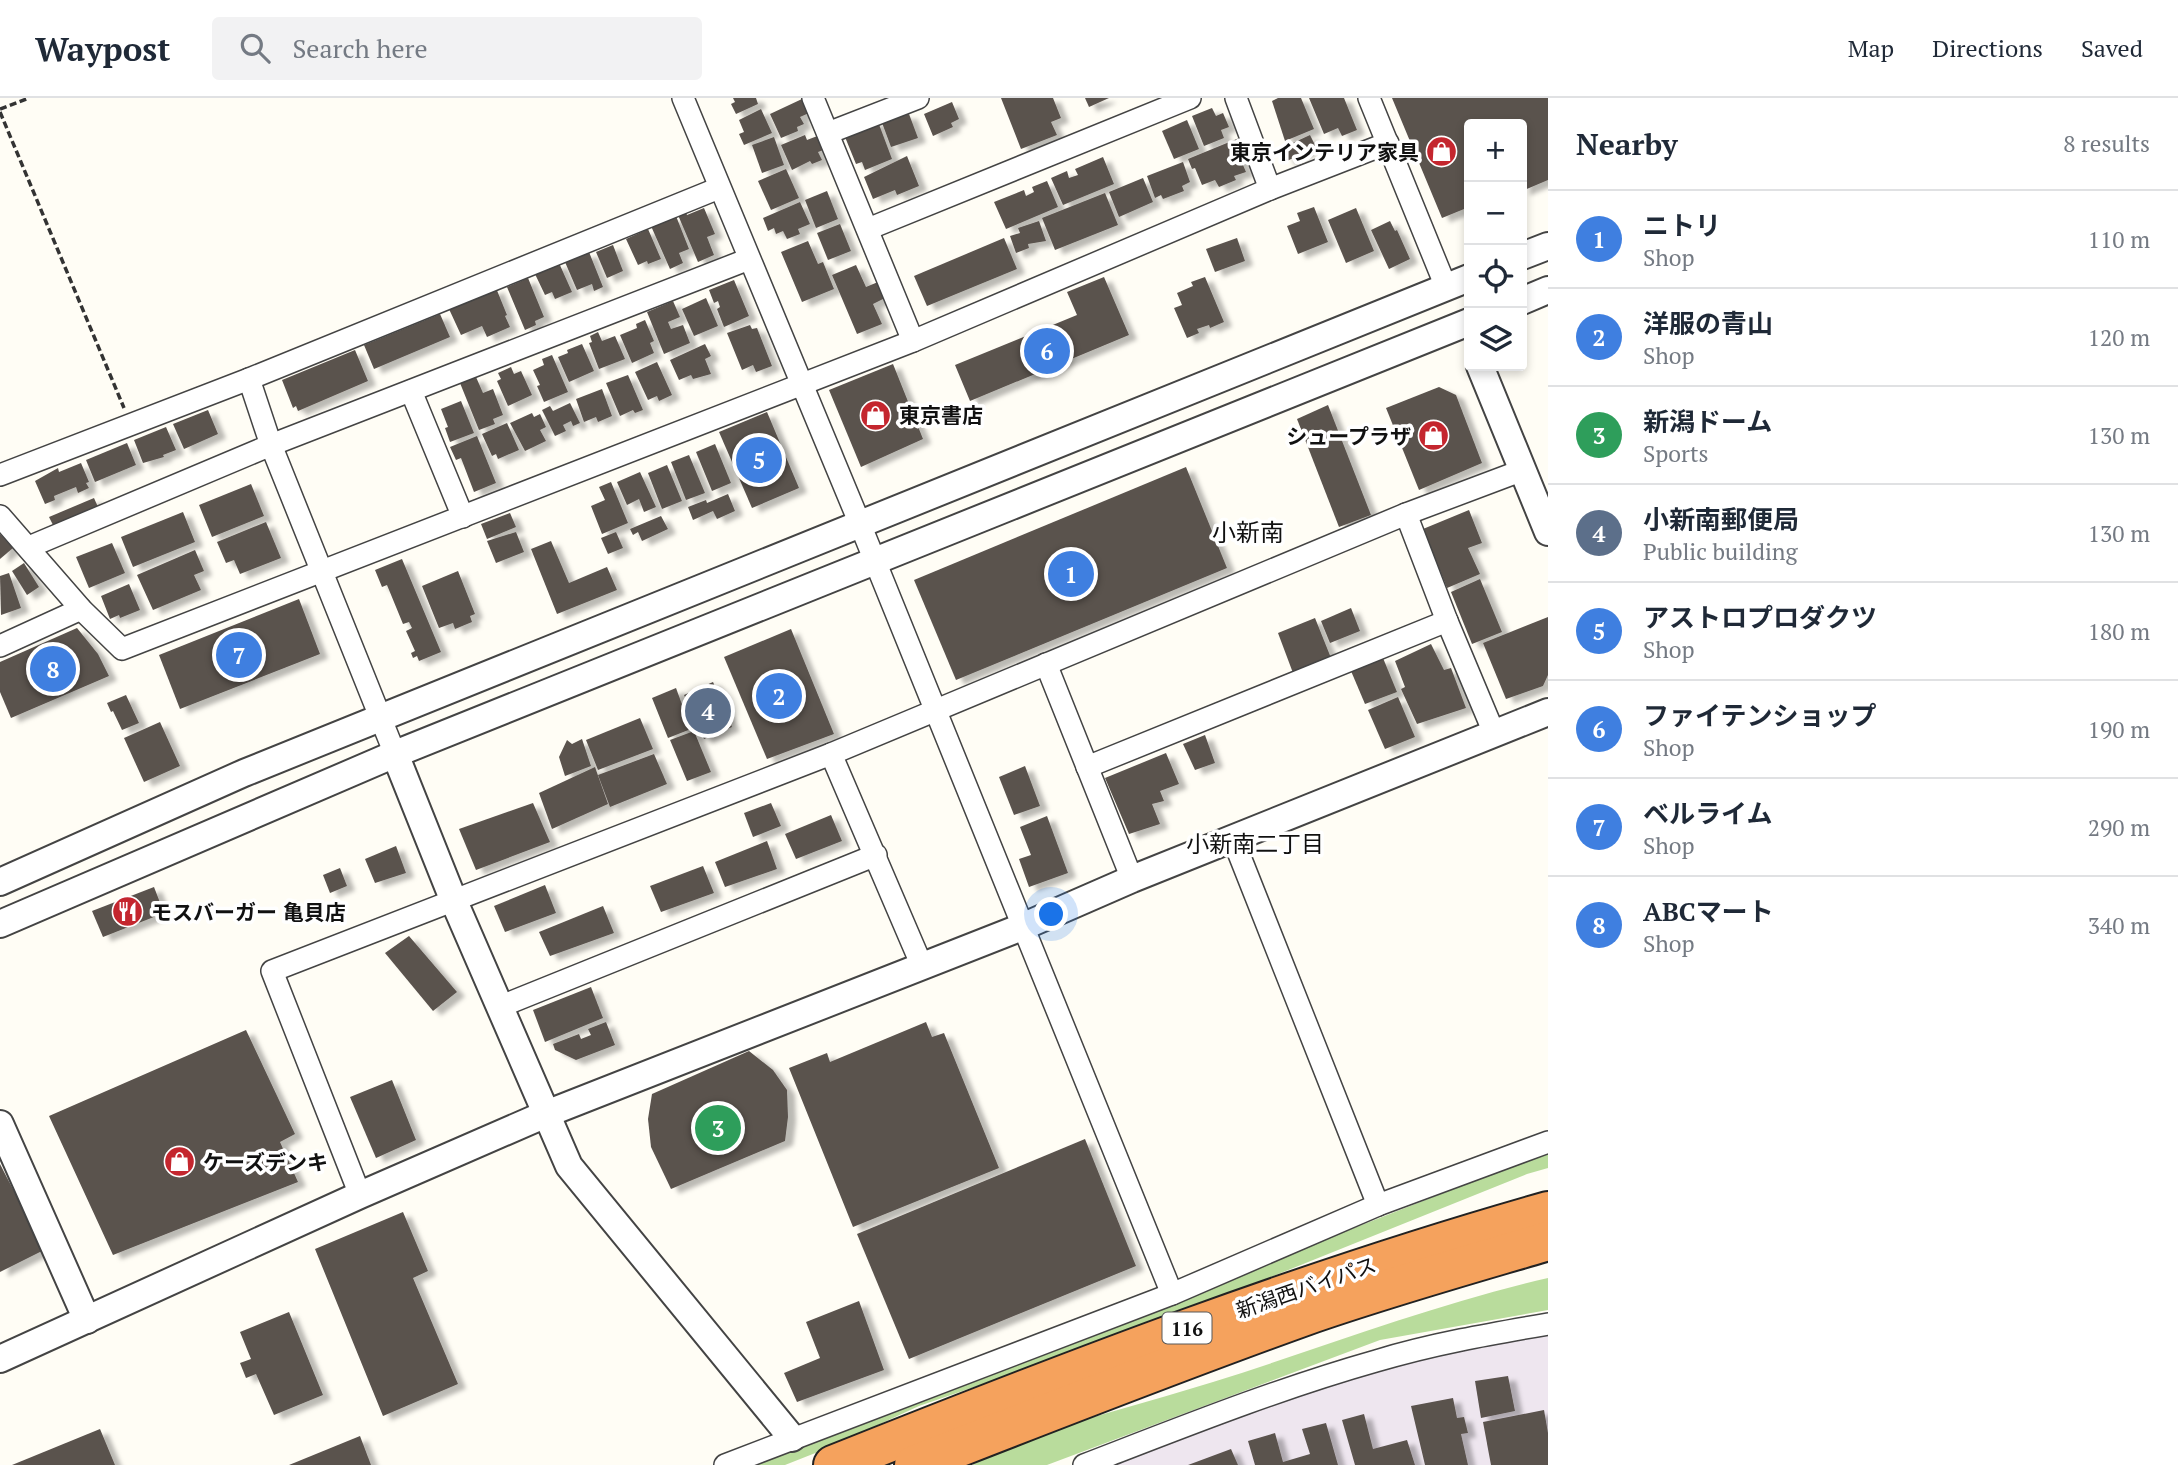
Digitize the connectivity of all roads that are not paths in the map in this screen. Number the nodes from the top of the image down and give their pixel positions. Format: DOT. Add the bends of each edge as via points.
graph roads {
  1 [pos="683,98"];
  2 [pos="813,98"];
  3 [pos="918,98"];
  4 [pos="1190,98"];
  5 [pos="1236,98"];
  6 [pos="1369,98"];
  7 [pos="828,133"];
  8 [pos="1388,144"];
  9 [pos="719,188"];
  10 [pos="1270,190"];
  11 [pos="868,229"];
  12 [pos="1548,246"];
  13 [pos="1527,254"];
  14 [pos="749,259"];
  15 [pos="1458,282"];
  16 [pos="1548,290"];
  17 [pos="1527,298"];
  18 [pos="1464,313"];
  19 [pos="1464,330"];
  20 [pos="913,341"];
  21 [pos="1482,371"];
  22 [pos="249,379"];
  23 [pos="800,383"];
  24 [pos="411,391"];
  25 [pos="271,445"];
  26 [pos="1523,470"];
  27 [pos="0,475"];
  28 [pos="1406,514"];
  29 [pos="0,516"];
  30 [pos="463,517"];
  31 [pos="860,524"];
  32 [pos="1548,532"];
  33 [pos="29,547"];
  34 [pos="874,561"];
  35 [pos="321,570"];
  36 [pos="81,608"];
  37 [pos="1447,621"];
  38 [pos="0,646"];
  39 [pos="1046,664"];
  40 [pos="935,709"];
  41 [pos="1548,712"];
  42 [pos="379,718"];
  43 [pos="1494,733"];
  44 [pos="395,754"];
  45 [pos="831,754"];
  46 [pos="1087,767"];
  47 [pos="1233,839"];
  48 [pos="876,855"];
  49 [pos="1132,879"];
  50 [pos="0,881"];
  51 [pos="453,899"];
  52 [pos="0,924"];
  53 [pos="1022,927"];
  54 [pos="922,966"];
  55 [pos="499,1007"];
  56 [pos="546,1114"];
  57 [pos="0,1124"];
  58 [pos="1548,1142"];
  59 [pos="1548,1184"];
  60 [pos="360,1195"];
  61 [pos="1378,1205"];
  62 [pos="1548,1211"];
  63 [pos="1548,1241"];
  64 [pos="1548,1266"];
  65 [pos="1295,1289"];
  66 [pos="1172,1294"];
  67 [pos="87,1320"];
  68 [pos="1548,1324"];
  69 [pos="0,1359"];
  70 [pos="1134,1379"];
  71 [pos="792,1438"];
  72 [pos="725,1465"];
  73 [pos="833,1465"];
  74 [pos="914,1465"];
  75 [pos="1084,1465"];
  1 -- 9 [label="street"];
  2 -- 7 [label="street"];
  3 -- 7 [label="street"];
  4 -- 11 [label="street"];
  5 -- 10 [label="street"];
  6 -- 8 [label="street"];
  7 -- 11 [label="street"];
  8 -- 10 [label="street"];
  8 -- 15 [label="street"];
  9 -- 14 [label="street"];
  9 -- 22 [label="street"];
  10 -- 20 [label="street"];
  11 -- 20 [label="street"];
  12 -- 13 [label="street"];
  14 -- 23 [label="street"];
  14 -- 24 [label="street"];
  15 -- 18 [label="street"];
  15 -- 31 [label="street"];
  16 -- 17 [label="street"];
  19 -- 34 [label="street"];
  20 -- 23 [label="street"];
  21 -- 26 [label="street"];
  22 -- 25 [label="street"];
  22 -- 27 [label="street"];
  23 -- 30 [label="street"];
  23 -- 31 [label="street"];
  24 -- 25 [label="street"];
  24 -- 30 [label="street"];
  25 -- 33 [label="street"];
  25 -- 35 [label="street"];
  26 -- 28 [label="street"];
  26 -- 32 [label="street"];
  28 -- 37 [label="street"];
  28 -- 39 [label="street"];
  29 -- 33 [label="street"];
  30 -- 35 [label="street"];
  31 -- 34 [label="street"];
  31 -- 42 [label="street"];
  33 -- 36 [label="street"];
  34 -- 40 [label="street"];
  34 -- 44 [label="street"];
  35 -- 36 [label="street" via="122,649"];
  35 -- 42 [label="street"];
  36 -- 38 [label="street"];
  37 -- 43 [label="street"];
  37 -- 46 [label="street"];
  39 -- 40 [label="street"];
  39 -- 46 [label="street"];
  40 -- 45 [label="street"];
  40 -- 53 [label="street"];
  41 -- 43 [label="street"];
  42 -- 44 [label="street"];
  42 -- 50 [label="street"];
  43 -- 47 [label="street"];
  44 -- 51 [label="street"];
  44 -- 52 [label="street"];
  45 -- 48 [label="street"];
  45 -- 51 [label="street"];
  46 -- 49 [label="street"];
  47 -- 49 [label="street"];
  47 -- 61 [label="street"];
  48 -- 54 [label="street"];
  48 -- 55 [label="street"];
  49 -- 53 [label="street"];
  51 -- 55 [label="street"];
  51 -- 60 [label="street" via="272,971"];
  53 -- 54 [label="street"];
  53 -- 66 [label="street"];
  54 -- 56 [label="street"];
  55 -- 56 [label="street"];
  56 -- 60 [label="street"];
  56 -- 71 [label="street" via="569,1166"];
  57 -- 67 [label="street"];
  58 -- 61 [label="street"];
  59 -- 65 [label="highway" via="1426,1229"];
  60 -- 67 [label="street"];
  61 -- 66 [label="street"];
  62 -- 65 [label="highway, 新潟西バイパス / 116"];
  63 -- 70 [label="highway, 新潟西バイパス / 116" via="1307,1316"];
  64 -- 70 [label="highway"];
  65 -- 73 [label="highway, 新潟西バイパス / 116"];
  66 -- 71 [label="street"];
  67 -- 69 [label="street"];
  68 -- 75 [label="street" via="1377,1360"];
  70 -- 74 [label="highway, 新潟西バイパス / 116"];
  71 -- 72 [label="street"];
}
